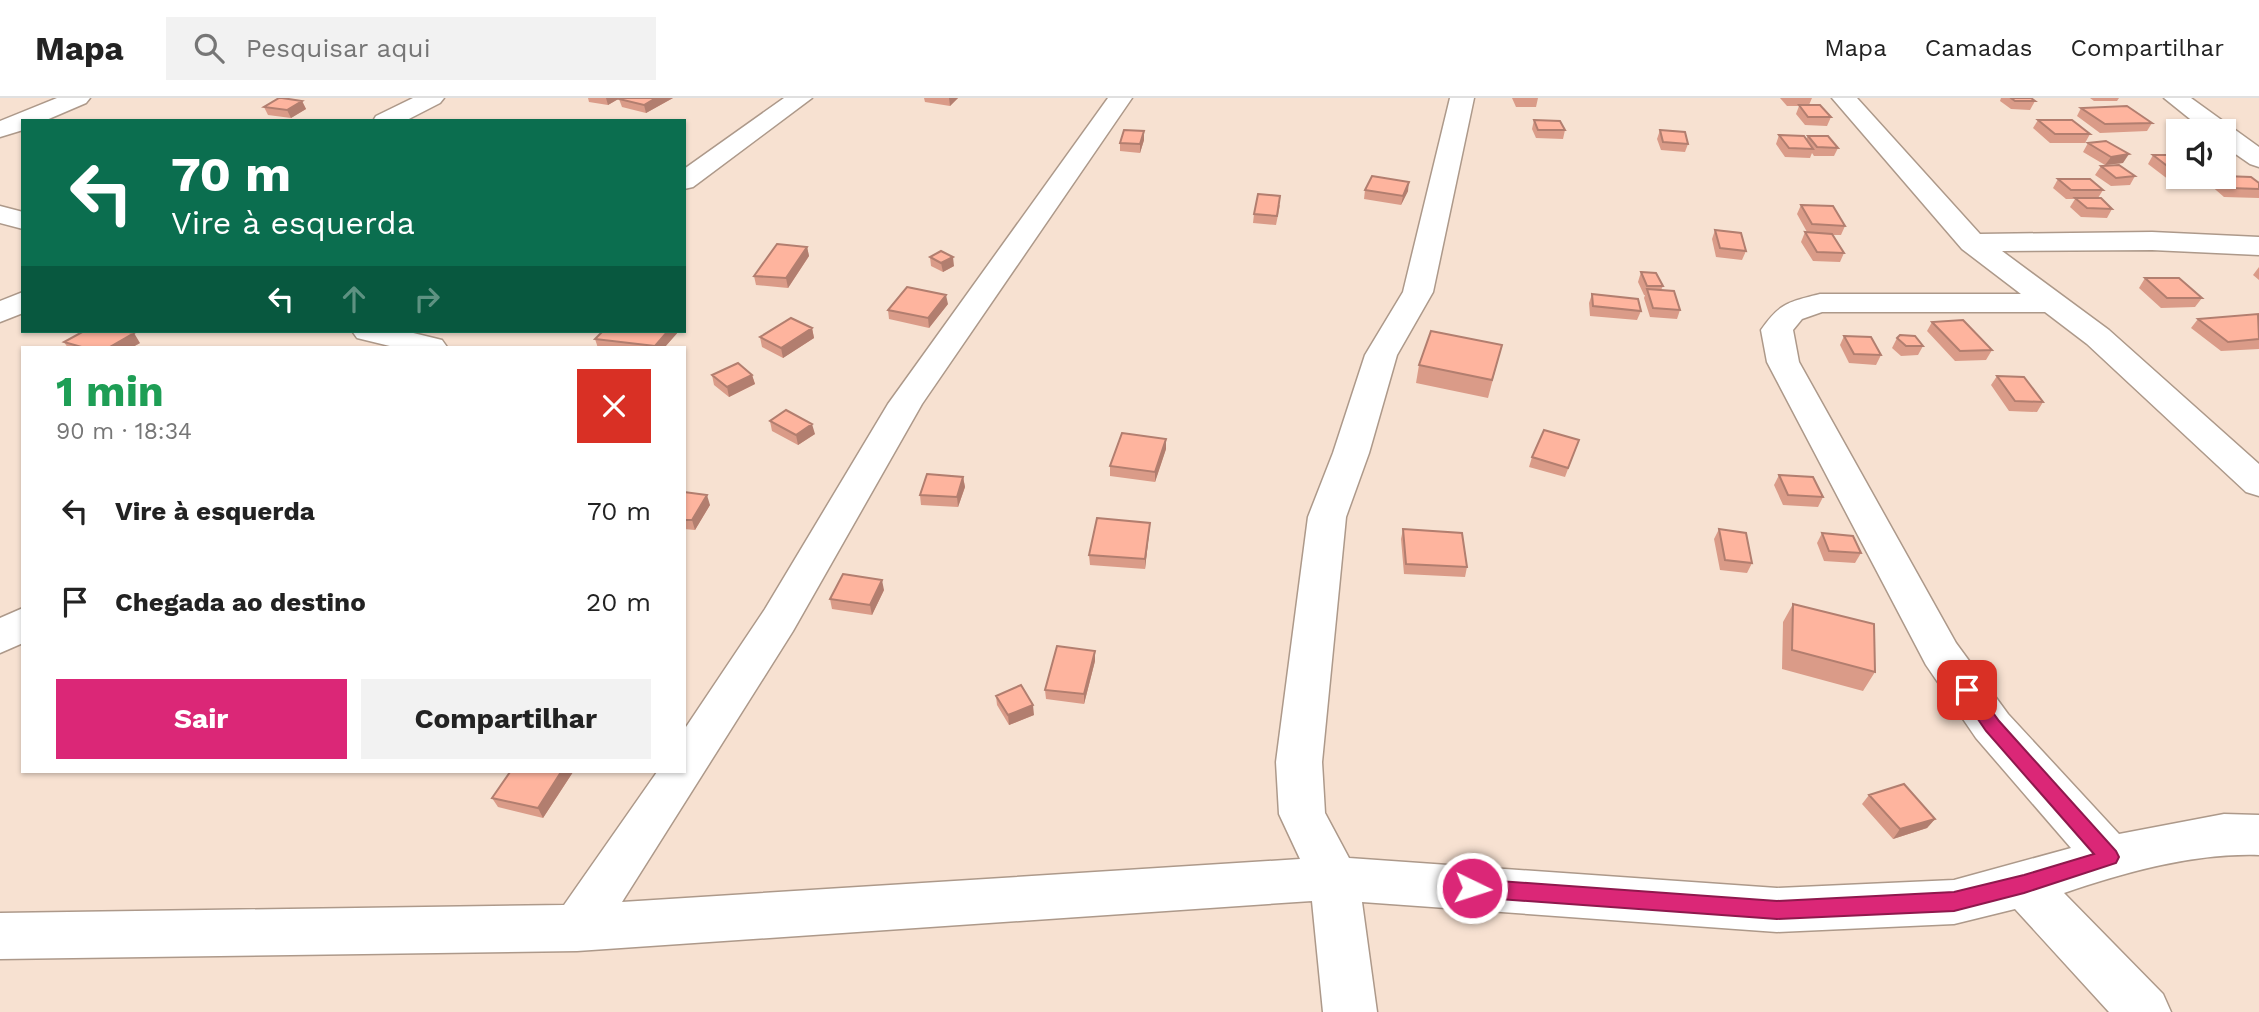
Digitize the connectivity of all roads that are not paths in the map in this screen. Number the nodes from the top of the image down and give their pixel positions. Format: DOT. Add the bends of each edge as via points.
graph roads {
  1 [pos="78,98"];
  2 [pos="432,98"];
  3 [pos="800,98"];
  4 [pos="1120,98"];
  5 [pos="1462,98"];
  6 [pos="1844,98"];
  7 [pos="2176,98"];
  8 [pos="27,119"];
  9 [pos="389,119"];
  10 [pos="2205,119"];
  11 [pos="21,121"];
  12 [pos="0,130"];
  13 [pos="2236,142"];
  14 [pos="2259,159"];
  15 [pos="686,180"];
  16 [pos="0,214"];
  17 [pos="21,220"];
  18 [pos="1972,243"];
  19 [pos="2259,246"];
  20 [pos="21,302"];
  21 [pos="2050,303"];
  22 [pos="0,313"];
  23 [pos="375,333"];
  24 [pos="455,333"];
  25 [pos="423,346"];
  26 [pos="433,346"];
  27 [pos="2259,484"];
  28 [pos="21,624"];
  29 [pos="0,638"];
  30 [pos="686,765"];
  31 [pos="681,773"];
  32 [pos="2259,835"];
  33 [pos="2109,857"];
  34 [pos="1334,878"];
  35 [pos="2024,884"];
  36 [pos="577,928"];
  37 [pos="0,936"];
  38 [pos="1350,1012"];
  39 [pos="2144,1012"];
  1 -- 8 [label="street"];
  2 -- 9 [label="street"];
  3 -- 15 [label="street"];
  4 -- 30 [label="street" via="905,404 779,620"];
  5 -- 34 [label="street" via="1418,292 1381,355 1327,517 1300,762 1302,814"];
  6 -- 18 [label="street"];
  7 -- 10 [label="street"];
  11 -- 12 [label="street"];
  13 -- 14 [label="street"];
  16 -- 17 [label="street"];
  18 -- 19 [label="street"];
  18 -- 21 [label="street"];
  20 -- 22 [label="street"];
  21 -- 27 [label="street" via="2098,337"];
  21 -- 33 [label="street" via="1819,303 1791,312 1777,330 1783,362 1941,654 1992,726"];
  23 -- 25 [label="street"];
  24 -- 26 [label="street"];
  28 -- 29 [label="street"];
  31 -- 36 [label="street"];
  32 -- 33 [label="street" via="2224,834"];
  33 -- 35 [label="street"];
  34 -- 35 [label="street" via="1777,910 1954,901"];
  34 -- 36 [label="street"];
  34 -- 38 [label="street"];
  35 -- 39 [label="street"];
  36 -- 37 [label="street"];
}
